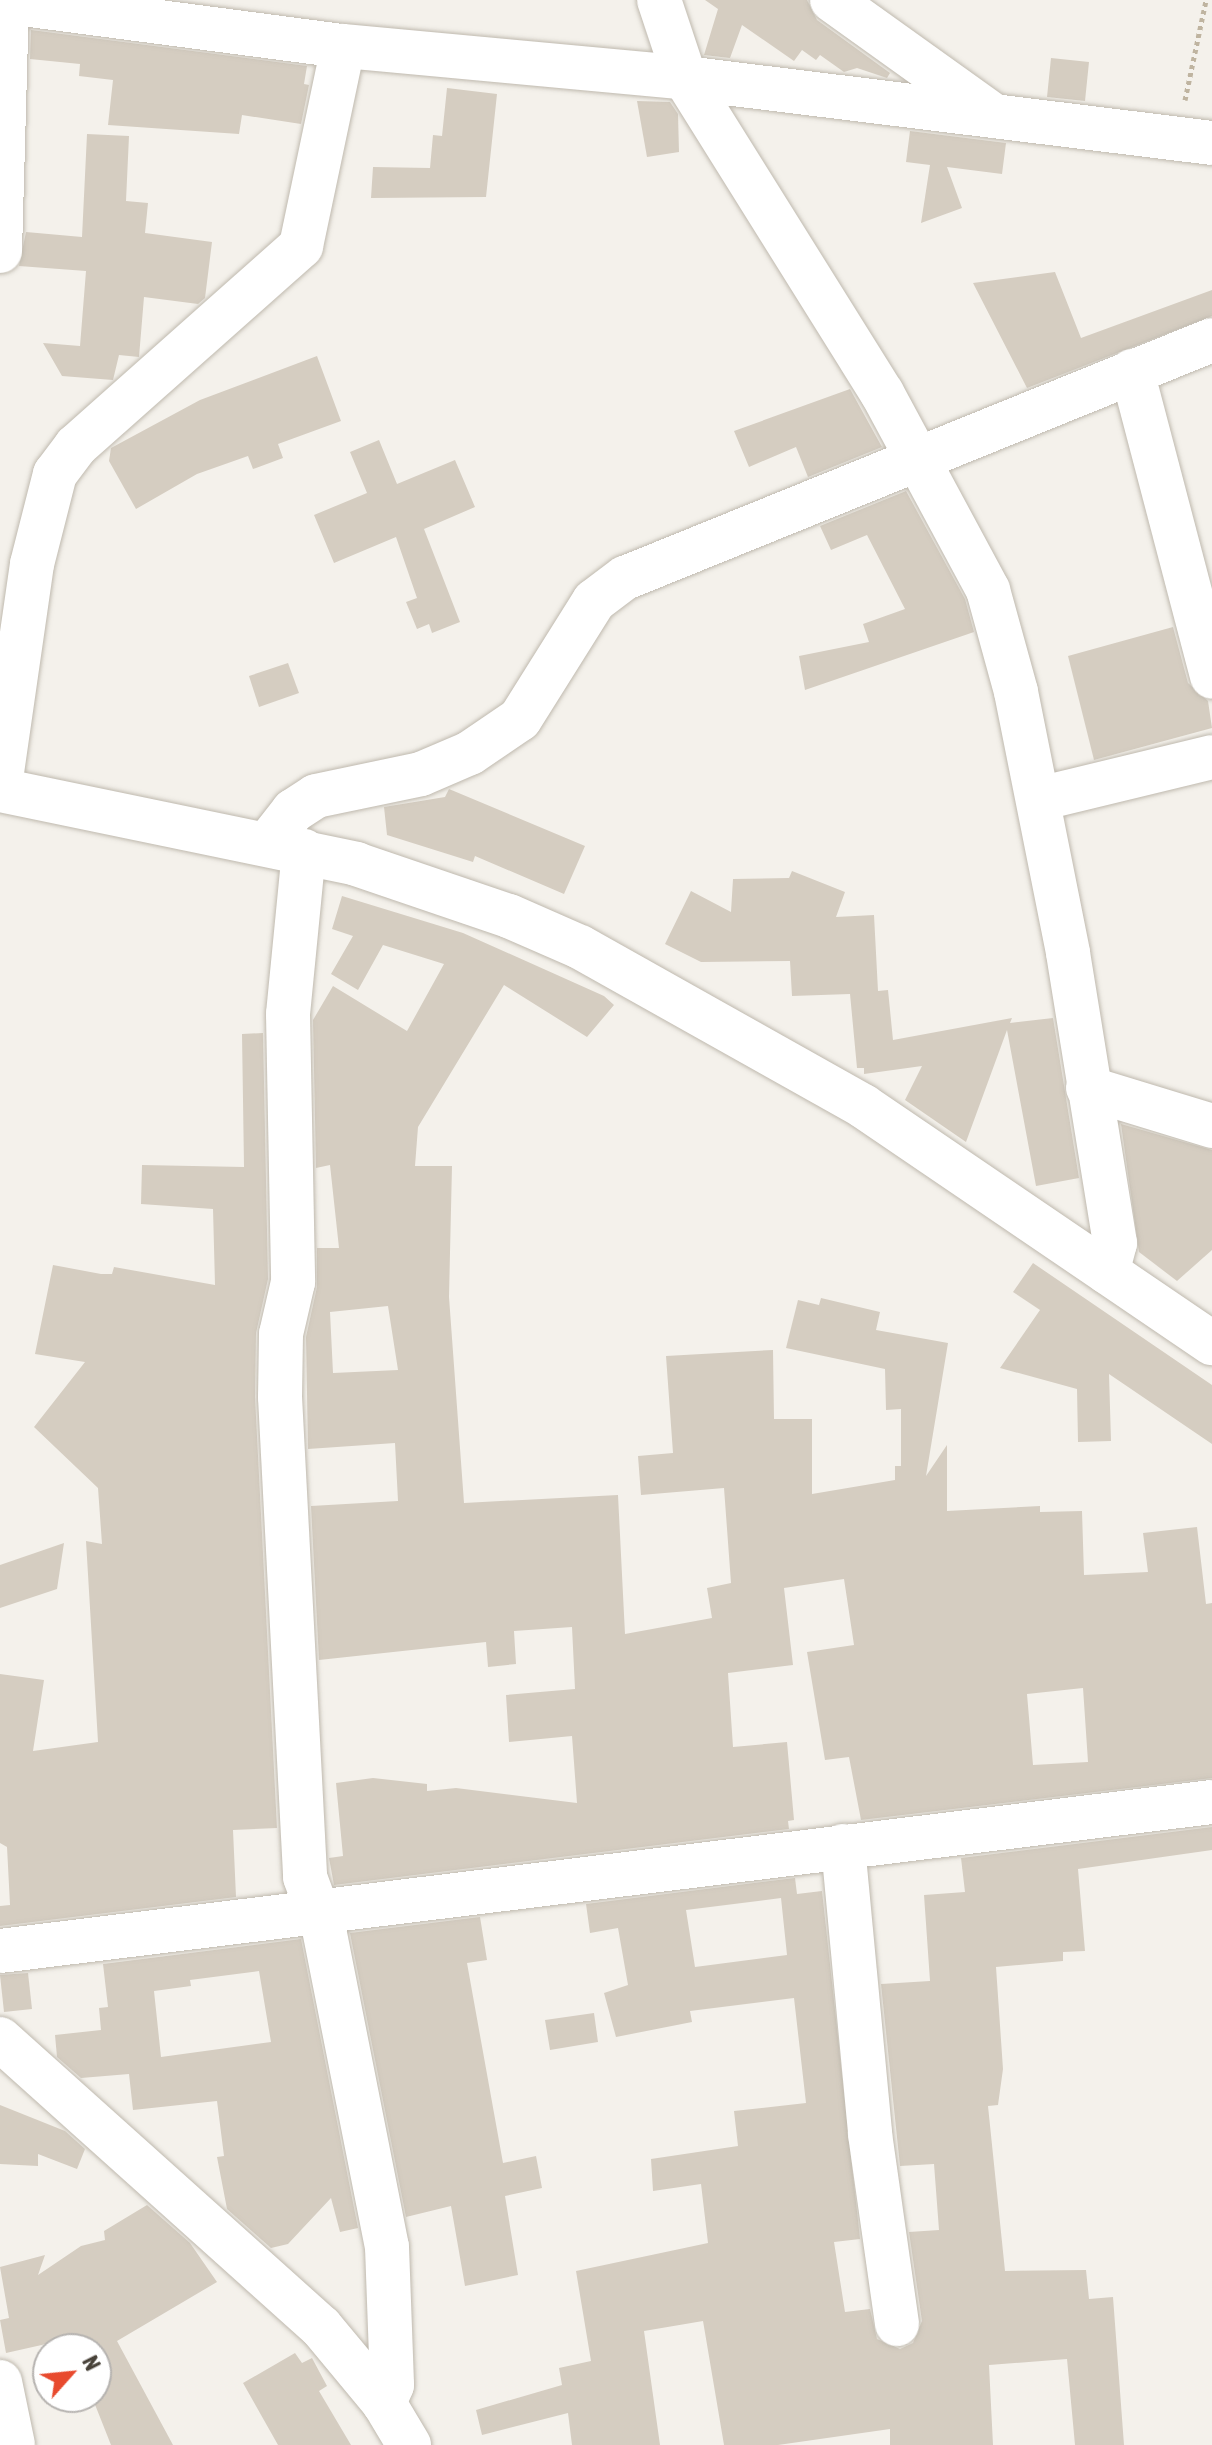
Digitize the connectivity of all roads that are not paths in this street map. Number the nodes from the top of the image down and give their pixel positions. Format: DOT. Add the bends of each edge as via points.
graph roads {
  1 [pos="659,0"];
  2 [pos="4,2"];
  3 [pos="852,6"];
  4 [pos="343,46"];
  5 [pos="685,78"];
  6 [pos="996,117"];
  7 [pos="1194,142"];
  8 [pos="0,251"];
  9 [pos="1212,340"];
  10 [pos="1132,371"];
  11 [pos="919,456"];
  12 [pos="11,634"];
  13 [pos="1212,677"];
  14 [pos="1212,757"];
  15 [pos="0,788"];
  16 [pos="1039,799"];
  17 [pos="286,847"];
  18 [pos="1088,1088"];
  19 [pos="1212,1126"];
  20 [pos="1107,1272"];
  21 [pos="1212,1343"];
  22 [pos="1212,1802"];
  23 [pos="843,1846"];
  24 [pos="316,1909"];
  25 [pos="0,1951"];
  26 [pos="0,2039"];
  27 [pos="897,2324"];
  28 [pos="0,2382"];
  29 [pos="384,2403"];
  30 [pos="13,2445"];
  31 [pos="409,2445"];
  1 -- 5 [label="street"];
  2 -- 4 [label="street"];
  2 -- 8 [label="street"];
  3 -- 6 [label="street"];
  4 -- 5 [label="street"];
  4 -- 12 [label="street" via="301,246 76,446 55,474"];
  5 -- 6 [label="street"];
  5 -- 11 [label="street"];
  6 -- 7 [label="street"];
  9 -- 10 [label="street"];
  10 -- 11 [label="street"];
  10 -- 13 [label="street"];
  11 -- 16 [label="street" via="988,590"];
  11 -- 17 [label="street" via="625,578 594,601 520,719 470,753 421,774 316,796 293,811"];
  12 -- 15 [label="street"];
  14 -- 16 [label="street"];
  15 -- 17 [label="street"];
  16 -- 18 [label="street"];
  17 -- 20 [label="street" via="405,879 509,916 628,972 863,1106"];
  17 -- 24 [label="street" via="293,1282 281,1334 280,1397 305,1877"];
  18 -- 19 [label="street"];
  18 -- 20 [label="street" via="1115,1243"];
  20 -- 21 [label="street"];
  22 -- 23 [label="street"];
  23 -- 24 [label="street"];
  23 -- 27 [label="street" via="870,2134"];
  24 -- 25 [label="street"];
  24 -- 29 [label="street" via="387,2247 392,2385"];
  26 -- 29 [label="street" via="321,2327"];
  28 -- 30 [label="street"];
  29 -- 31 [label="street"];
}
